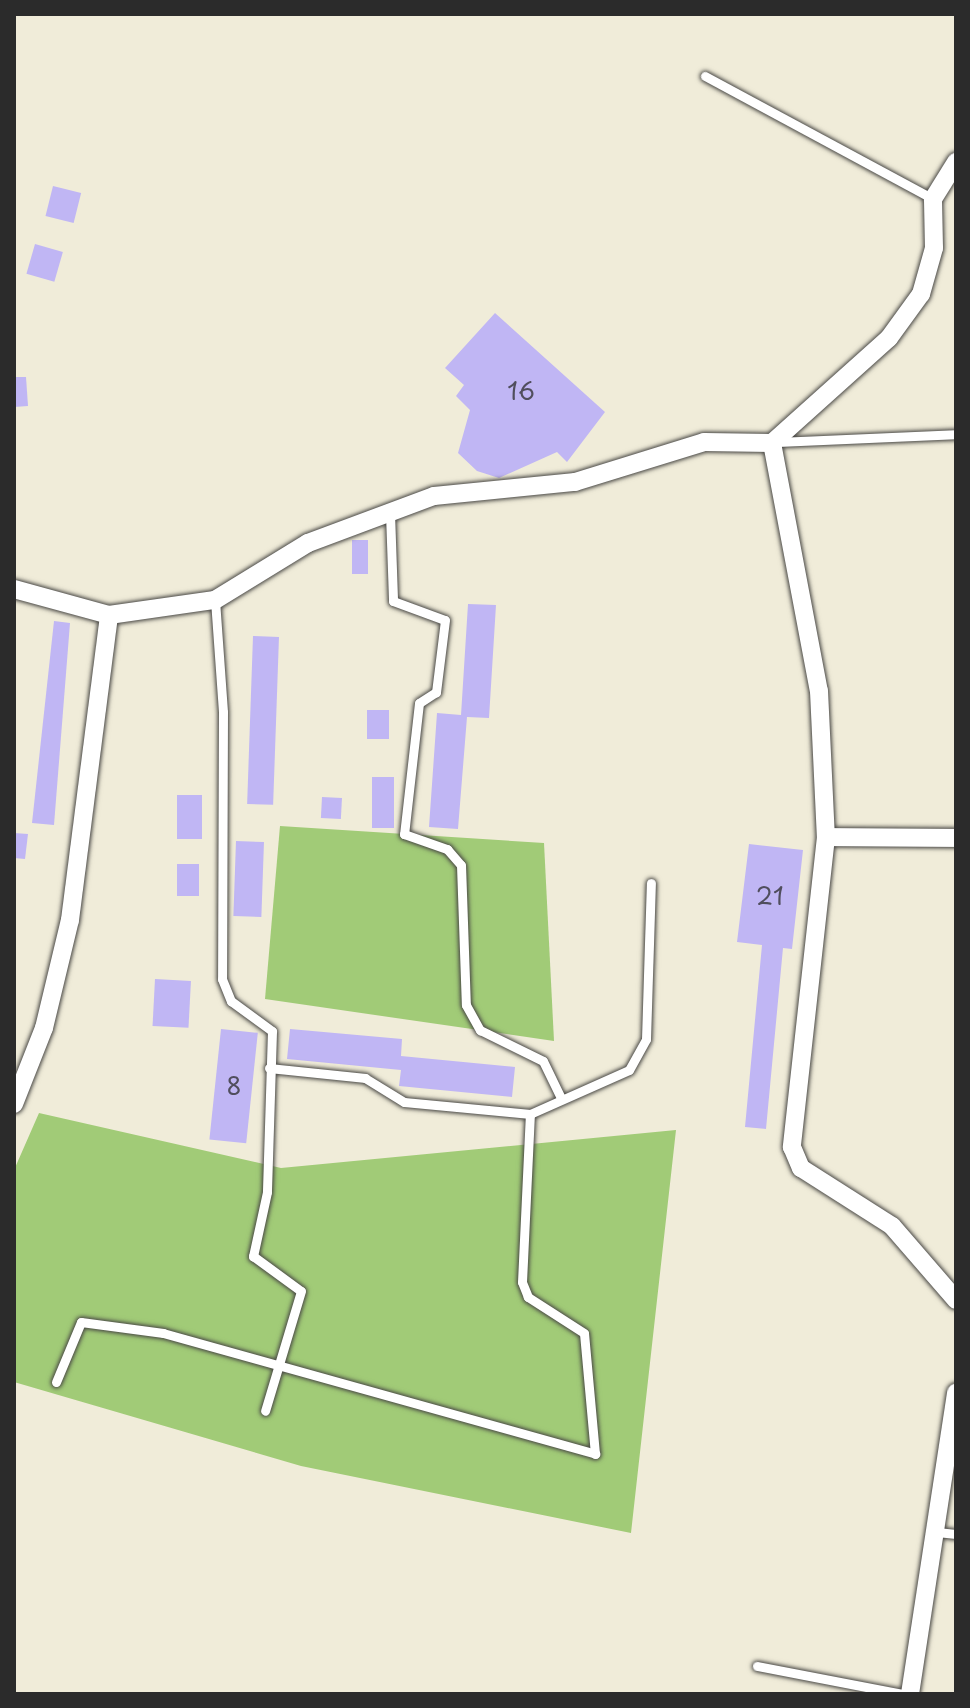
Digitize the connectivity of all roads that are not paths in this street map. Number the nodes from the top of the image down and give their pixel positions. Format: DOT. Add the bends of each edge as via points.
graph roads {
  1 [pos="705,76"];
  2 [pos="956,162"];
  3 [pos="933,199"];
  4 [pos="956,434"];
  5 [pos="772,443"];
  6 [pos="390,513"];
  7 [pos="14,589"];
  8 [pos="215,600"];
  9 [pos="109,615"];
  10 [pos="826,837"];
  11 [pos="956,838"];
  12 [pos="651,883"];
  13 [pos="269,1068"];
  14 [pos="561,1098"];
  15 [pos="14,1104"];
  16 [pos="530,1114"];
  17 [pos="956,1300"];
  18 [pos="282,1369"];
  19 [pos="56,1382"];
  20 [pos="956,1392"];
  21 [pos="265,1411"];
  22 [pos="937,1532"];
  23 [pos="956,1534"];
  24 [pos="757,1666"];
  25 [pos="903,1694"];
  26 [pos="910,1694"];
  1 -- 3 [label="lane"];
  2 -- 3 [label="street"];
  3 -- 5 [label="street" via="934,248 921,294 889,338"];
  4 -- 5 [label="lane"];
  5 -- 6 [label="street" via="704,442 575,482 434,496"];
  5 -- 10 [label="street" via="819,691"];
  6 -- 8 [label="street" via="308,543"];
  6 -- 14 [label="lane" via="393,601 445,620 436,692 419,703 404,834 447,849 461,865 466,1005 480,1030 543,1061"];
  7 -- 9 [label="street"];
  8 -- 9 [label="street"];
  8 -- 13 [label="lane" via="223,712 222,979 231,1001 272,1031"];
  9 -- 15 [label="street" via="70,920 44,1028"];
  10 -- 11 [label="street"];
  10 -- 17 [label="street" via="792,1147 801,1168 892,1226"];
  12 -- 14 [label="lane" via="646,1039 629,1070"];
  13 -- 16 [label="lane" via="365,1078 404,1102"];
  13 -- 18 [label="lane" via="267,1192 253,1256 301,1291"];
  14 -- 16 [label="lane"];
  16 -- 18 [label="lane" via="522,1282 528,1297 584,1333 595,1454"];
  18 -- 19 [label="lane" via="163,1333 81,1322"];
  18 -- 21 [label="lane"];
  20 -- 22 [label="street"];
  22 -- 23 [label="lane"];
  22 -- 26 [label="street"];
  24 -- 25 [label="lane"];
}
